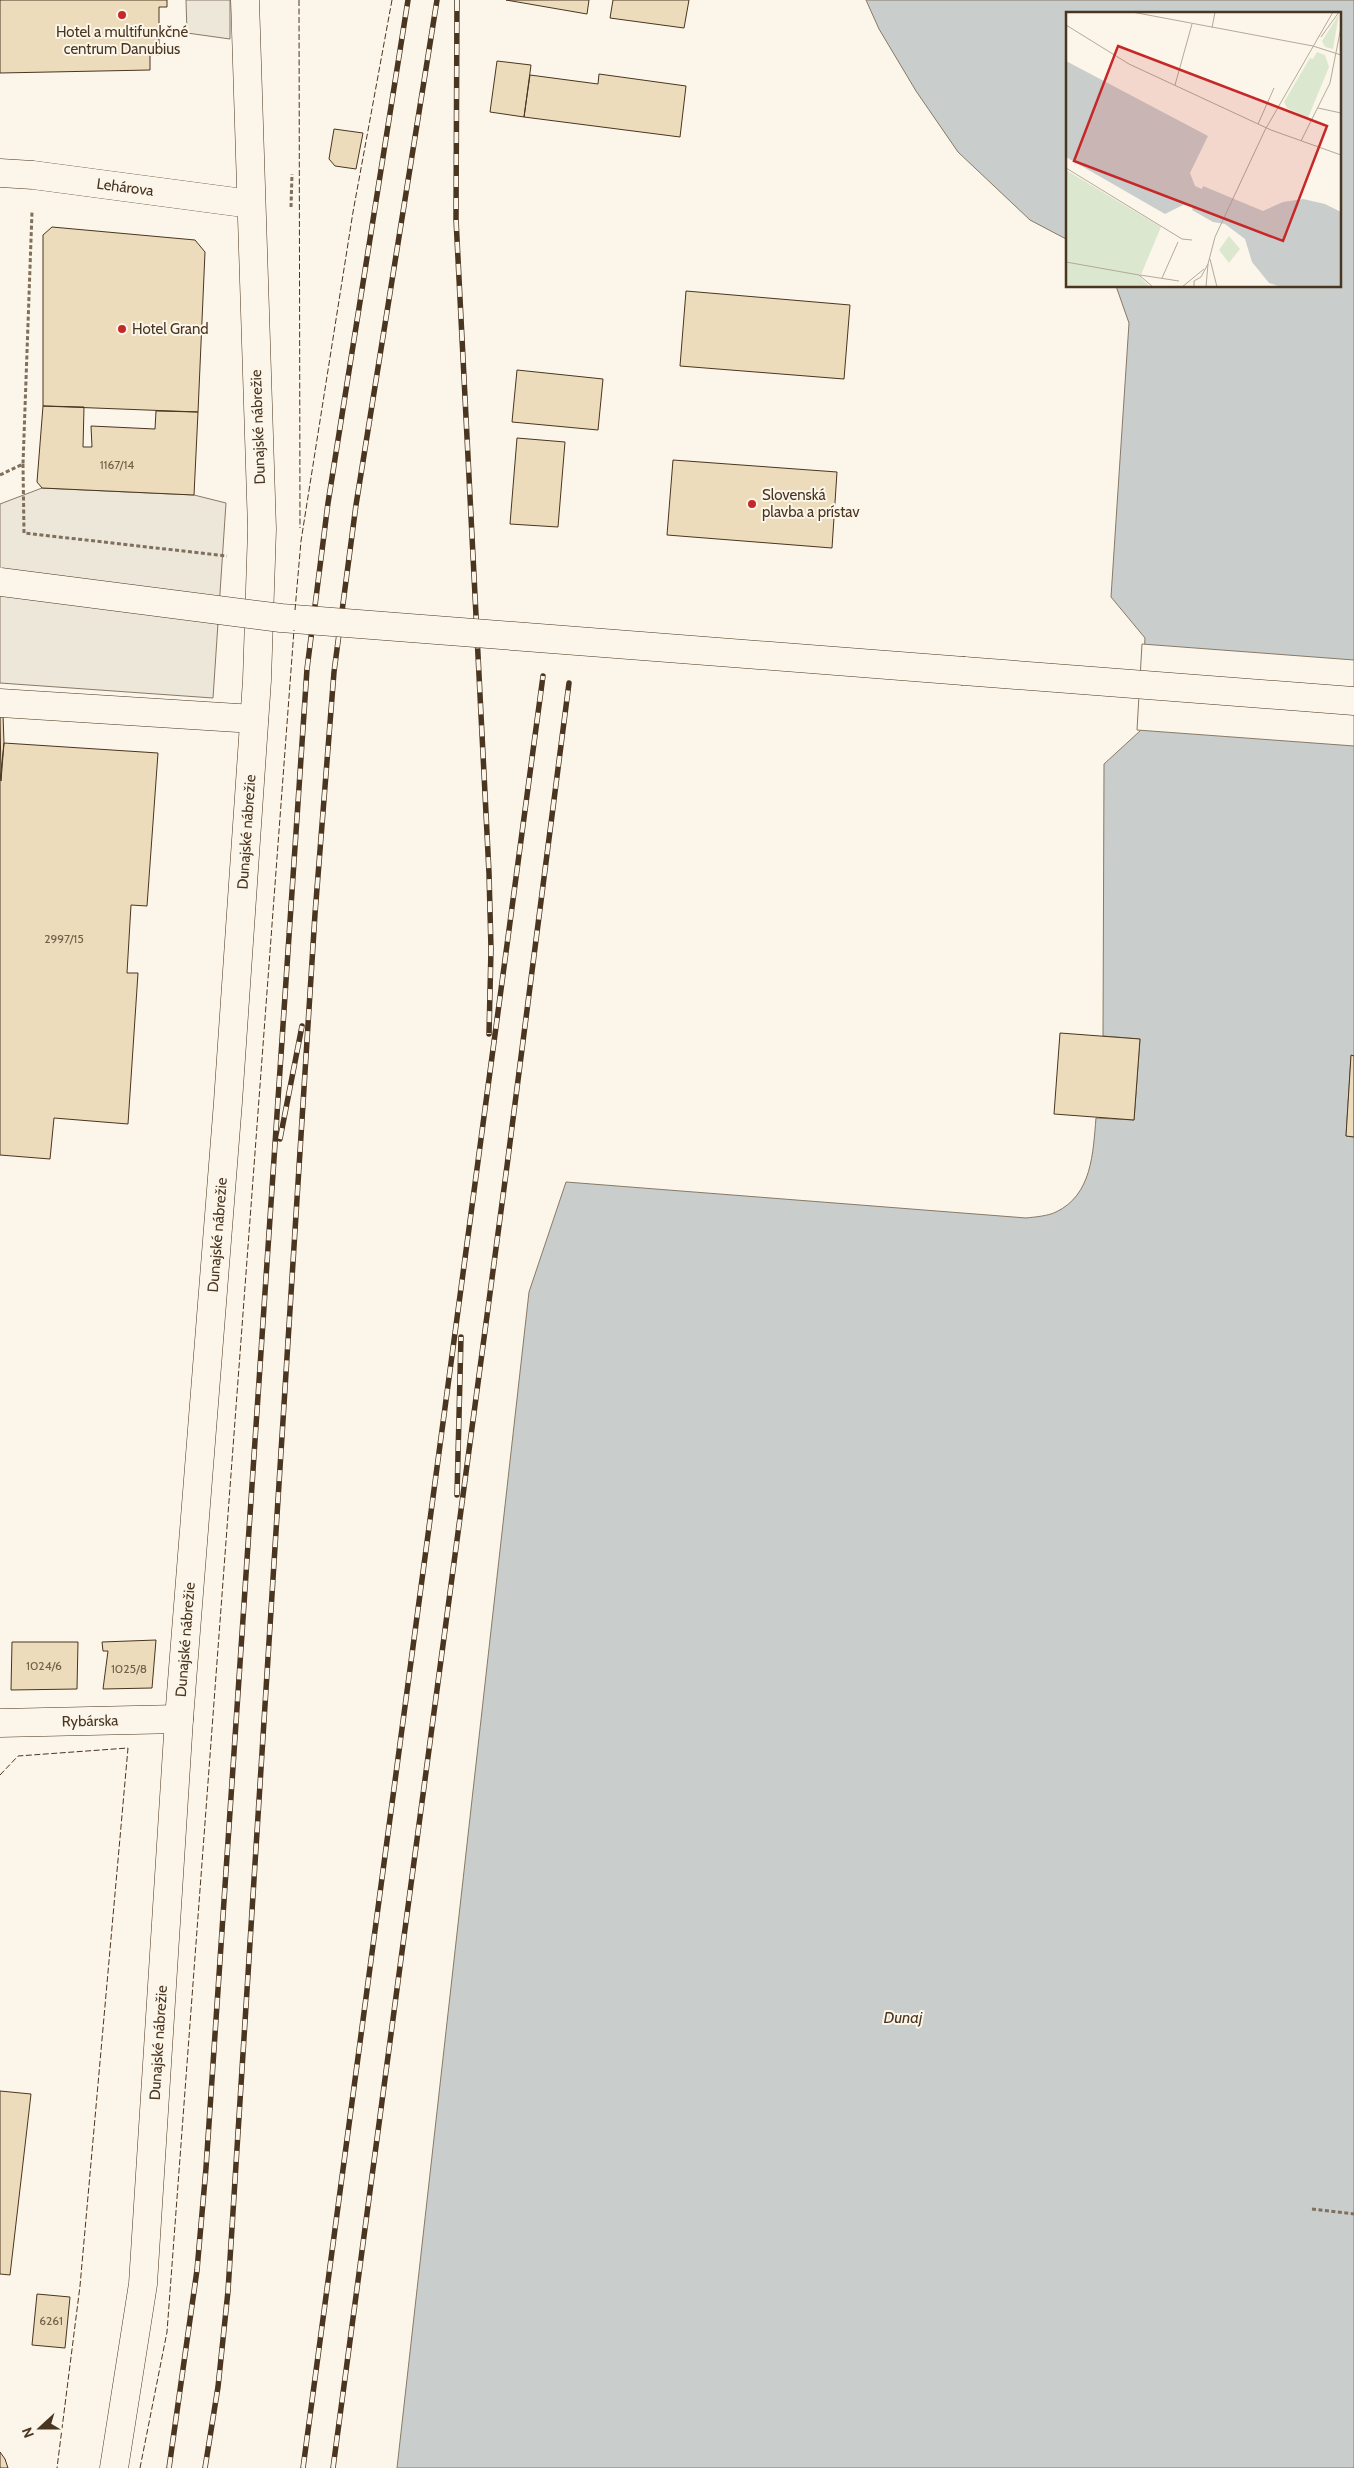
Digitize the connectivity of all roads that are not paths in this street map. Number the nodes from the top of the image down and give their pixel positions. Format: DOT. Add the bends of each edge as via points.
graph roads {
  1 [pos="245,0"];
  2 [pos="0,173"];
  3 [pos="251,204"];
  4 [pos="0,582"];
  5 [pos="1354,701"];
  6 [pos="0,703"];
  7 [pos="254,719"];
  8 [pos="179,1719"];
  9 [pos="0,1723"];
  10 [pos="114,2468"];
  1 -- 3 [label="street, Dunajské nábrežie"];
  2 -- 3 [label="street, Lehárova"];
  3 -- 7 [label="street, Dunajské nábrežie" via="262,537"];
  4 -- 5 [label="street, bridge" via="281,618"];
  6 -- 7 [label="street"];
  7 -- 8 [label="street, Dunajské nábrežie" via="228,1102"];
  8 -- 9 [label="street, Rybárska"];
  8 -- 10 [label="street, Dunajské nábrežie" via="143,2284"];
}
